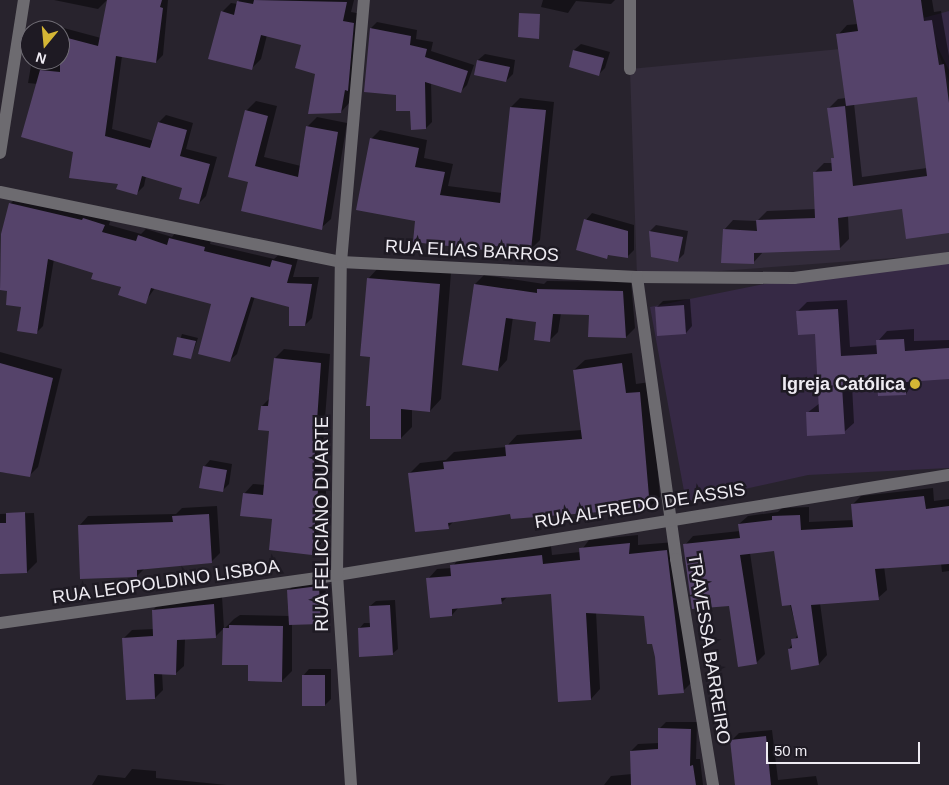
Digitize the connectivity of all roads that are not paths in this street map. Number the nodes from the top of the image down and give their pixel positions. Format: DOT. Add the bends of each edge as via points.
graph roads {
  1 [pos="24,0"];
  2 [pos="364,0"];
  3 [pos="630,0"];
  4 [pos="630,69"];
  5 [pos="0,153"];
  6 [pos="0,192"];
  7 [pos="949,258"];
  8 [pos="341,262"];
  9 [pos="637,277"];
  10 [pos="949,475"];
  11 [pos="670,518"];
  12 [pos="338,575"];
  13 [pos="0,623"];
  14 [pos="351,785"];
  15 [pos="713,785"];
  1 -- 5 [label="street"];
  2 -- 8 [label="street, RUA FELICIANO DUARTE"];
  3 -- 4 [label="street"];
  6 -- 8 [label="street, RUA ELIAS BARROS"];
  7 -- 9 [label="street, RUA ELIAS BARROS" via="794,278"];
  8 -- 9 [label="street, RUA ELIAS BARROS"];
  8 -- 12 [label="street, RUA FELICIANO DUARTE"];
  9 -- 11 [label="street, TRAVESSA BARREIRO"];
  10 -- 11 [label="street, RUA ALFREDO DE ASSIS"];
  11 -- 12 [label="street, RUA ALFREDO DE ASSIS"];
  11 -- 15 [label="street, TRAVESSA BARREIRO"];
  12 -- 13 [label="street, RUA LEOPOLDINO LISBOA"];
  12 -- 14 [label="street, RUA FELICIANO DUARTE"];
}
